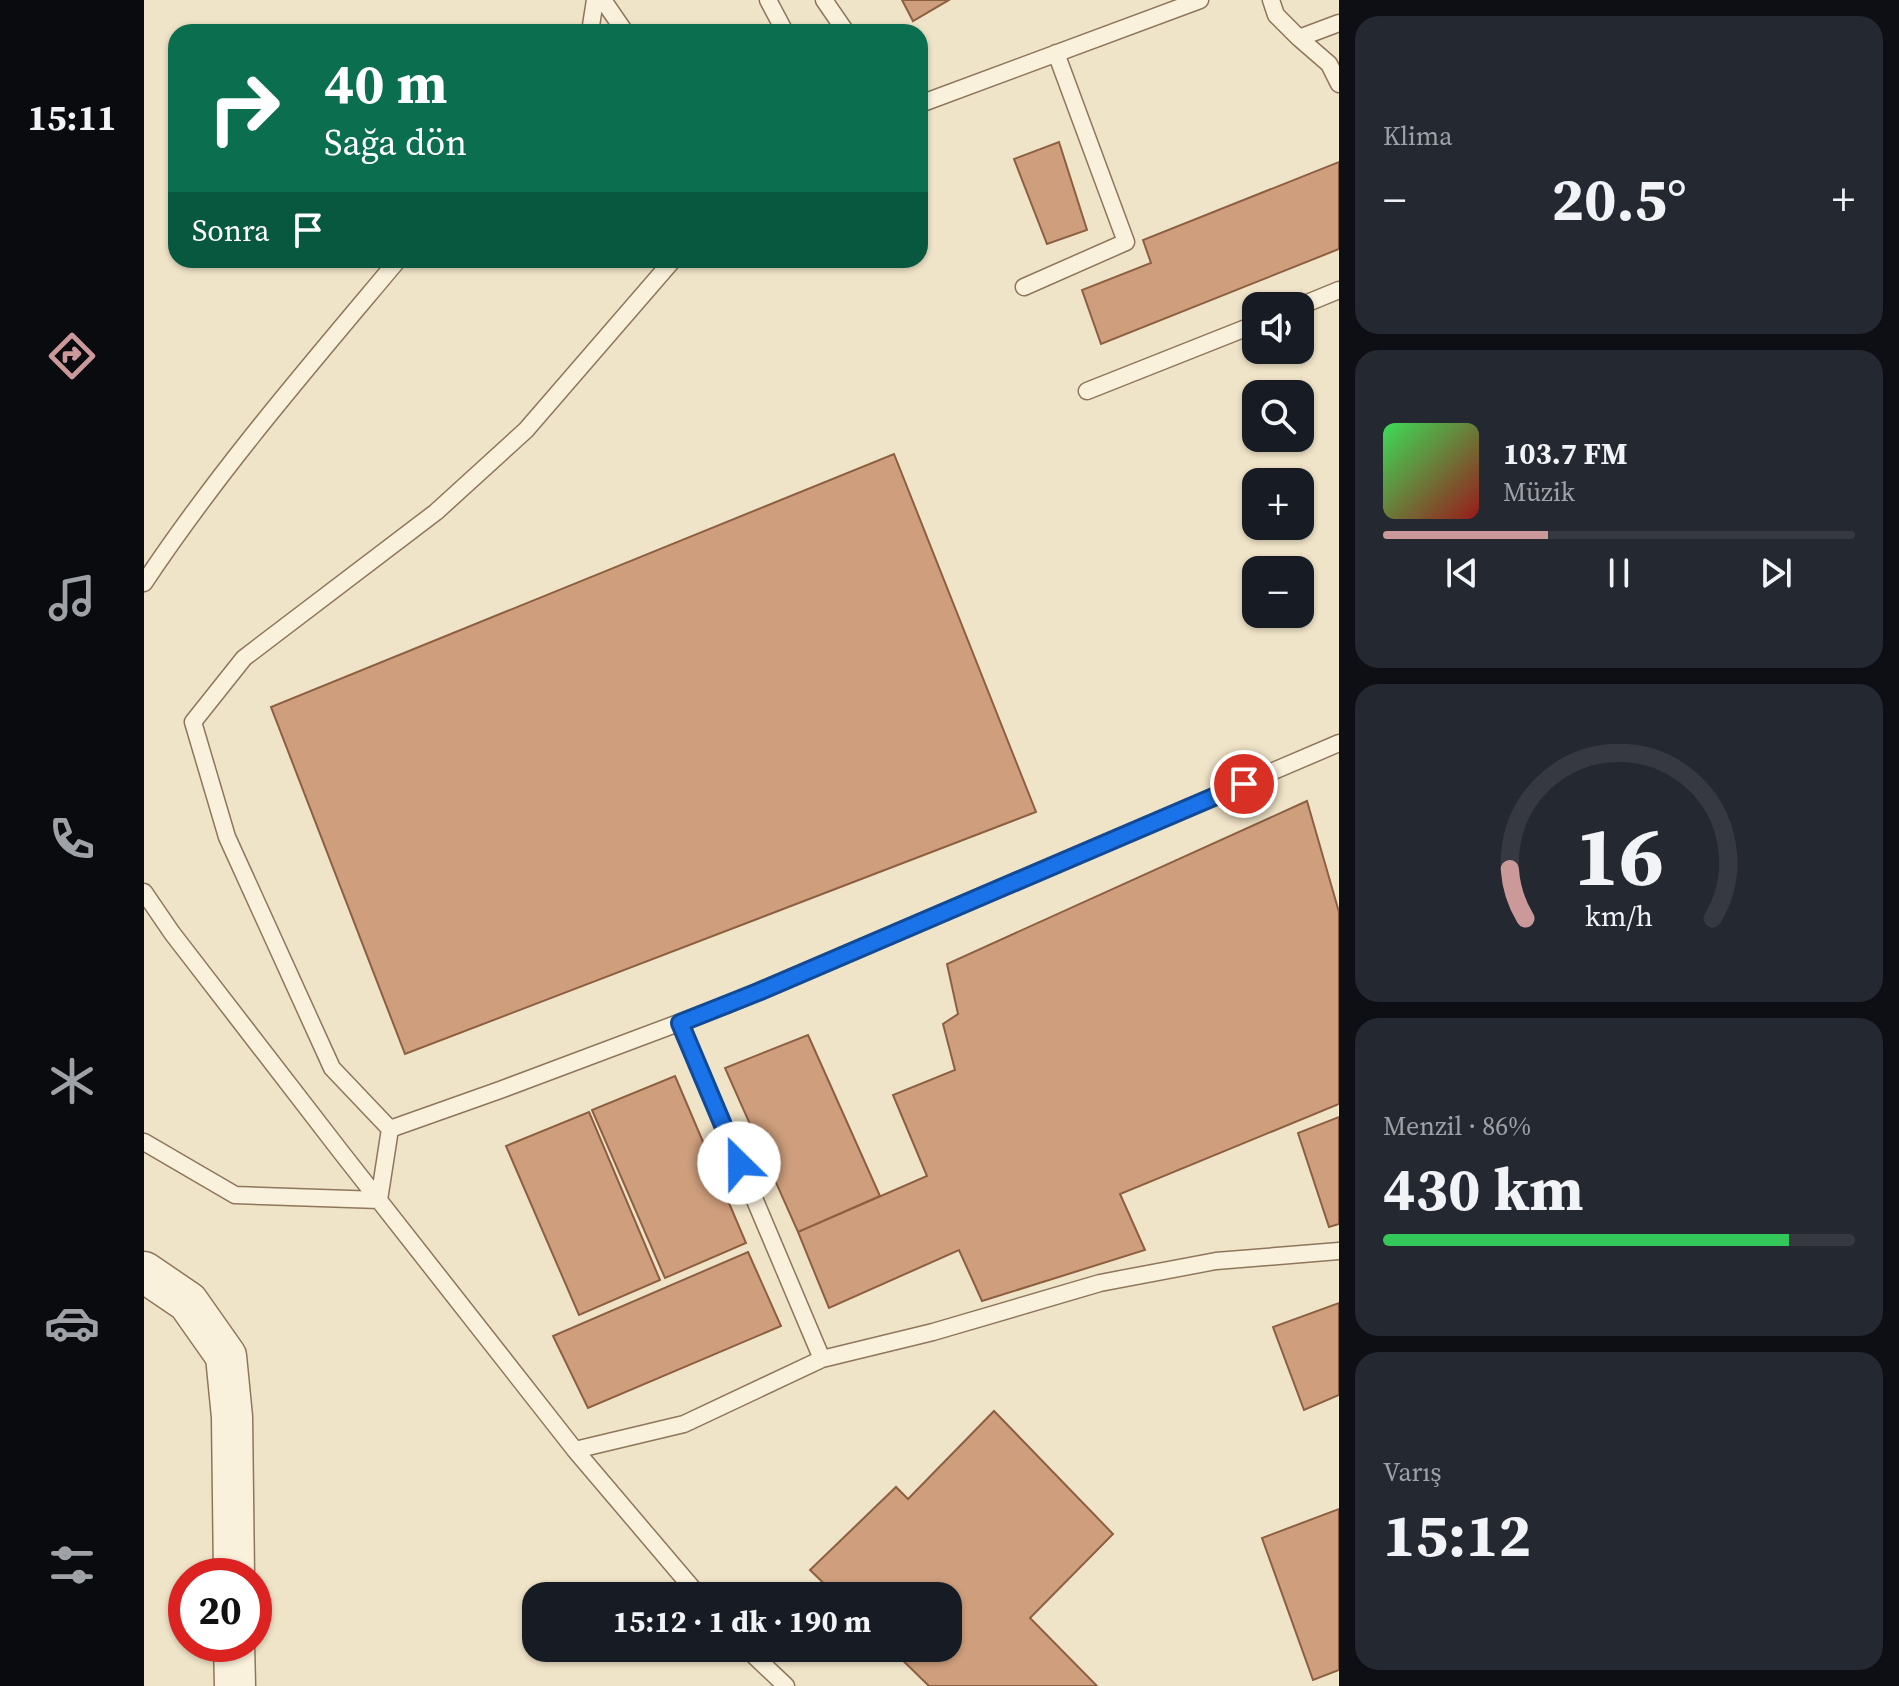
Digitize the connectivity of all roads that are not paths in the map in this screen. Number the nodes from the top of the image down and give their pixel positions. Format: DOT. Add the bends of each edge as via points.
graph roads {
  1 [pos="595,0"];
  2 [pos="603,0"];
  3 [pos="768,0"];
  4 [pos="824,0"];
  5 [pos="1200,0"];
  6 [pos="1271,0"];
  7 [pos="1339,23"];
  8 [pos="591,24"];
  9 [pos="620,24"];
  10 [pos="781,24"];
  11 [pos="840,24"];
  12 [pos="1299,38"];
  13 [pos="1056,53"];
  14 [pos="1339,84"];
  15 [pos="928,101"];
  16 [pos="391,268"];
  17 [pos="666,268"];
  18 [pos="1024,287"];
  19 [pos="1339,290"];
  20 [pos="1314,300"];
  21 [pos="1242,330"];
  22 [pos="1087,391"];
  23 [pos="144,583"];
  24 [pos="1339,743"];
  25 [pos="144,892"];
  26 [pos="680,1023"];
  27 [pos="390,1129"];
  28 [pos="144,1142"];
  29 [pos="379,1200"];
  30 [pos="1339,1251"];
  31 [pos="144,1272"];
  32 [pos="822,1359"];
  33 [pos="575,1450"];
  34 [pos="234,1558"];
  35 [pos="687,1582"];
  36 [pos="234,1662"];
  37 [pos="761,1662"];
  38 [pos="235,1686"];
  39 [pos="786,1686"];
  1 -- 8 [label="lane"];
  2 -- 9 [label="lane"];
  3 -- 10 [label="lane"];
  4 -- 11 [label="lane"];
  5 -- 13 [label="lane"];
  6 -- 12 [label="lane" via="1276,15"];
  7 -- 12 [label="lane"];
  12 -- 14 [label="lane" via="1329,64"];
  13 -- 15 [label="lane"];
  13 -- 18 [label="lane" via="1126,242"];
  16 -- 23 [label="lane" via="288,392"];
  17 -- 27 [label="lane" via="526,430 436,512 244,658 193,722 227,837 332,1068"];
  19 -- 20 [label="lane"];
  21 -- 22 [label="lane"];
  24 -- 26 [label="lane"];
  25 -- 29 [label="lane"];
  26 -- 27 [label="lane"];
  26 -- 32 [label="lane"];
  27 -- 29 [label="lane"];
  28 -- 29 [label="lane" via="235,1195"];
  29 -- 33 [label="lane"];
  30 -- 32 [label="lane" via="1216,1261 1100,1283"];
  31 -- 34 [label="street" via="188,1302 226,1356"];
  32 -- 33 [label="lane" via="684,1424"];
  33 -- 35 [label="lane"];
  36 -- 38 [label="street"];
  37 -- 39 [label="lane"];
}
